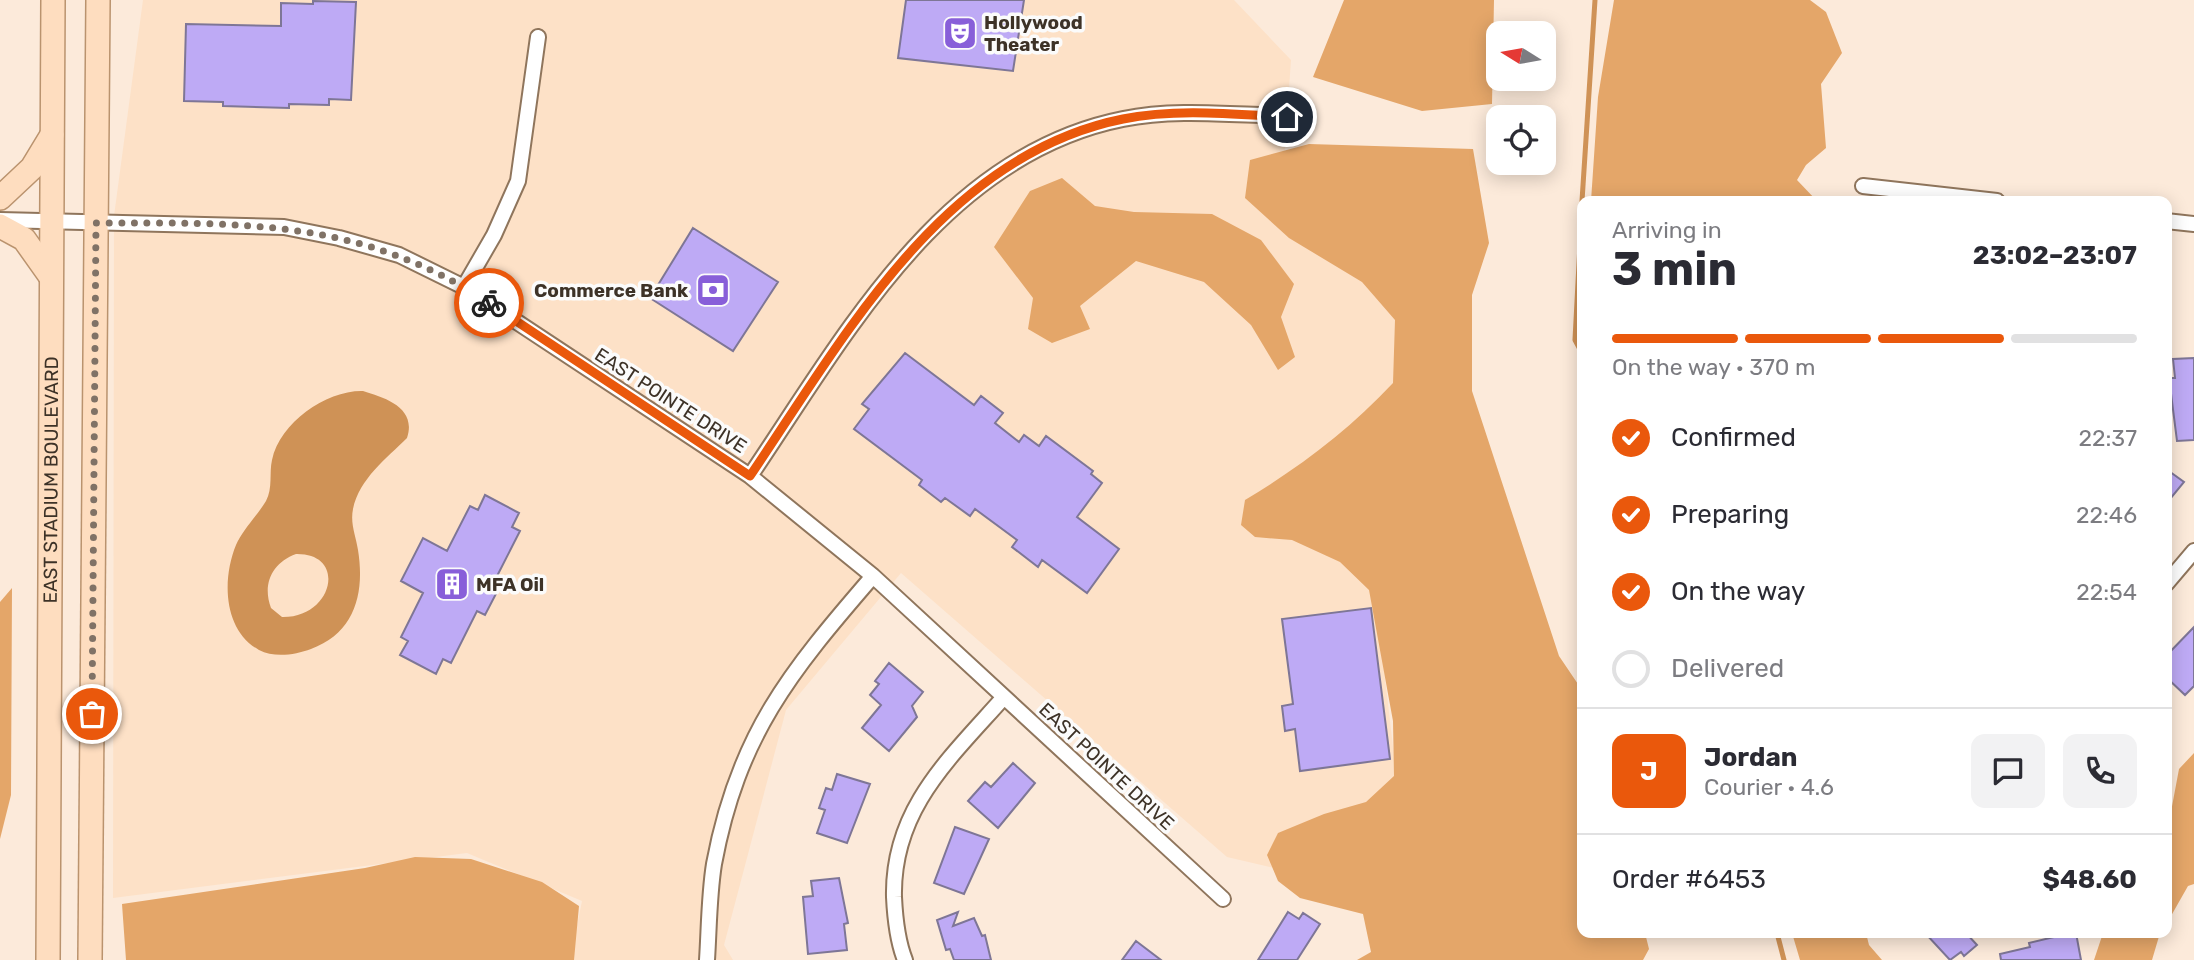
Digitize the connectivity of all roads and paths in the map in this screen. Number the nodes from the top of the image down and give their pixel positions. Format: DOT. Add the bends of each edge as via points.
graph roads {
  1 [pos="53,0"];
  2 [pos="98,0"];
  3 [pos="538,37"];
  4 [pos="1287,117"];
  5 [pos="52,135"];
  6 [pos="1863,186"];
  7 [pos="1952,196"];
  8 [pos="0,198"];
  9 [pos="0,220"];
  10 [pos="2172,222"];
  11 [pos="51,223"];
  12 [pos="96,223"];
  13 [pos="2194,224"];
  14 [pos="0,226"];
  15 [pos="51,278"];
  16 [pos="464,287"];
  17 [pos="750,476"];
  18 [pos="2194,551"];
  19 [pos="873,576"];
  20 [pos="2172,576"];
  21 [pos="1004,697"];
  22 [pos="1223,899"];
  23 [pos="48,960"];
  24 [pos="90,960"];
  25 [pos="707,960"];
  26 [pos="905,960"];
  1 -- 5 [label="main road, EAST STADIUM BOULEVARD"];
  2 -- 12 [label="main road"];
  3 -- 16 [label="street" via="518,181"];
  4 -- 17 [label="street" via="1174,113 1122,119 1048,144 987,178 930,228 880,288"];
  5 -- 8 [label="main road" via="32,168"];
  5 -- 11 [label="main road, EAST STADIUM BOULEVARD"];
  6 -- 7 [label="street"];
  9 -- 11 [label="street, EAST POINTE DRIVE"];
  10 -- 13 [label="street"];
  11 -- 12 [label="street, EAST POINTE DRIVE"];
  11 -- 15 [label="main road, EAST STADIUM BOULEVARD"];
  12 -- 16 [label="street, EAST POINTE DRIVE" via="284,227 399,255"];
  12 -- 24 [label="main road"];
  14 -- 15 [label="main road" via="24,239"];
  15 -- 23 [label="main road, EAST STADIUM BOULEVARD"];
  16 -- 17 [label="street, EAST POINTE DRIVE"];
  17 -- 19 [label="street, EAST POINTE DRIVE"];
  18 -- 20 [label="street"];
  19 -- 21 [label="street, EAST POINTE DRIVE"];
  19 -- 25 [label="street" via="802,658 747,749 714,865"];
  21 -- 22 [label="street, EAST POINTE DRIVE"];
  21 -- 26 [label="street" via="929,783 905,824 894,873 895,920"];
}
